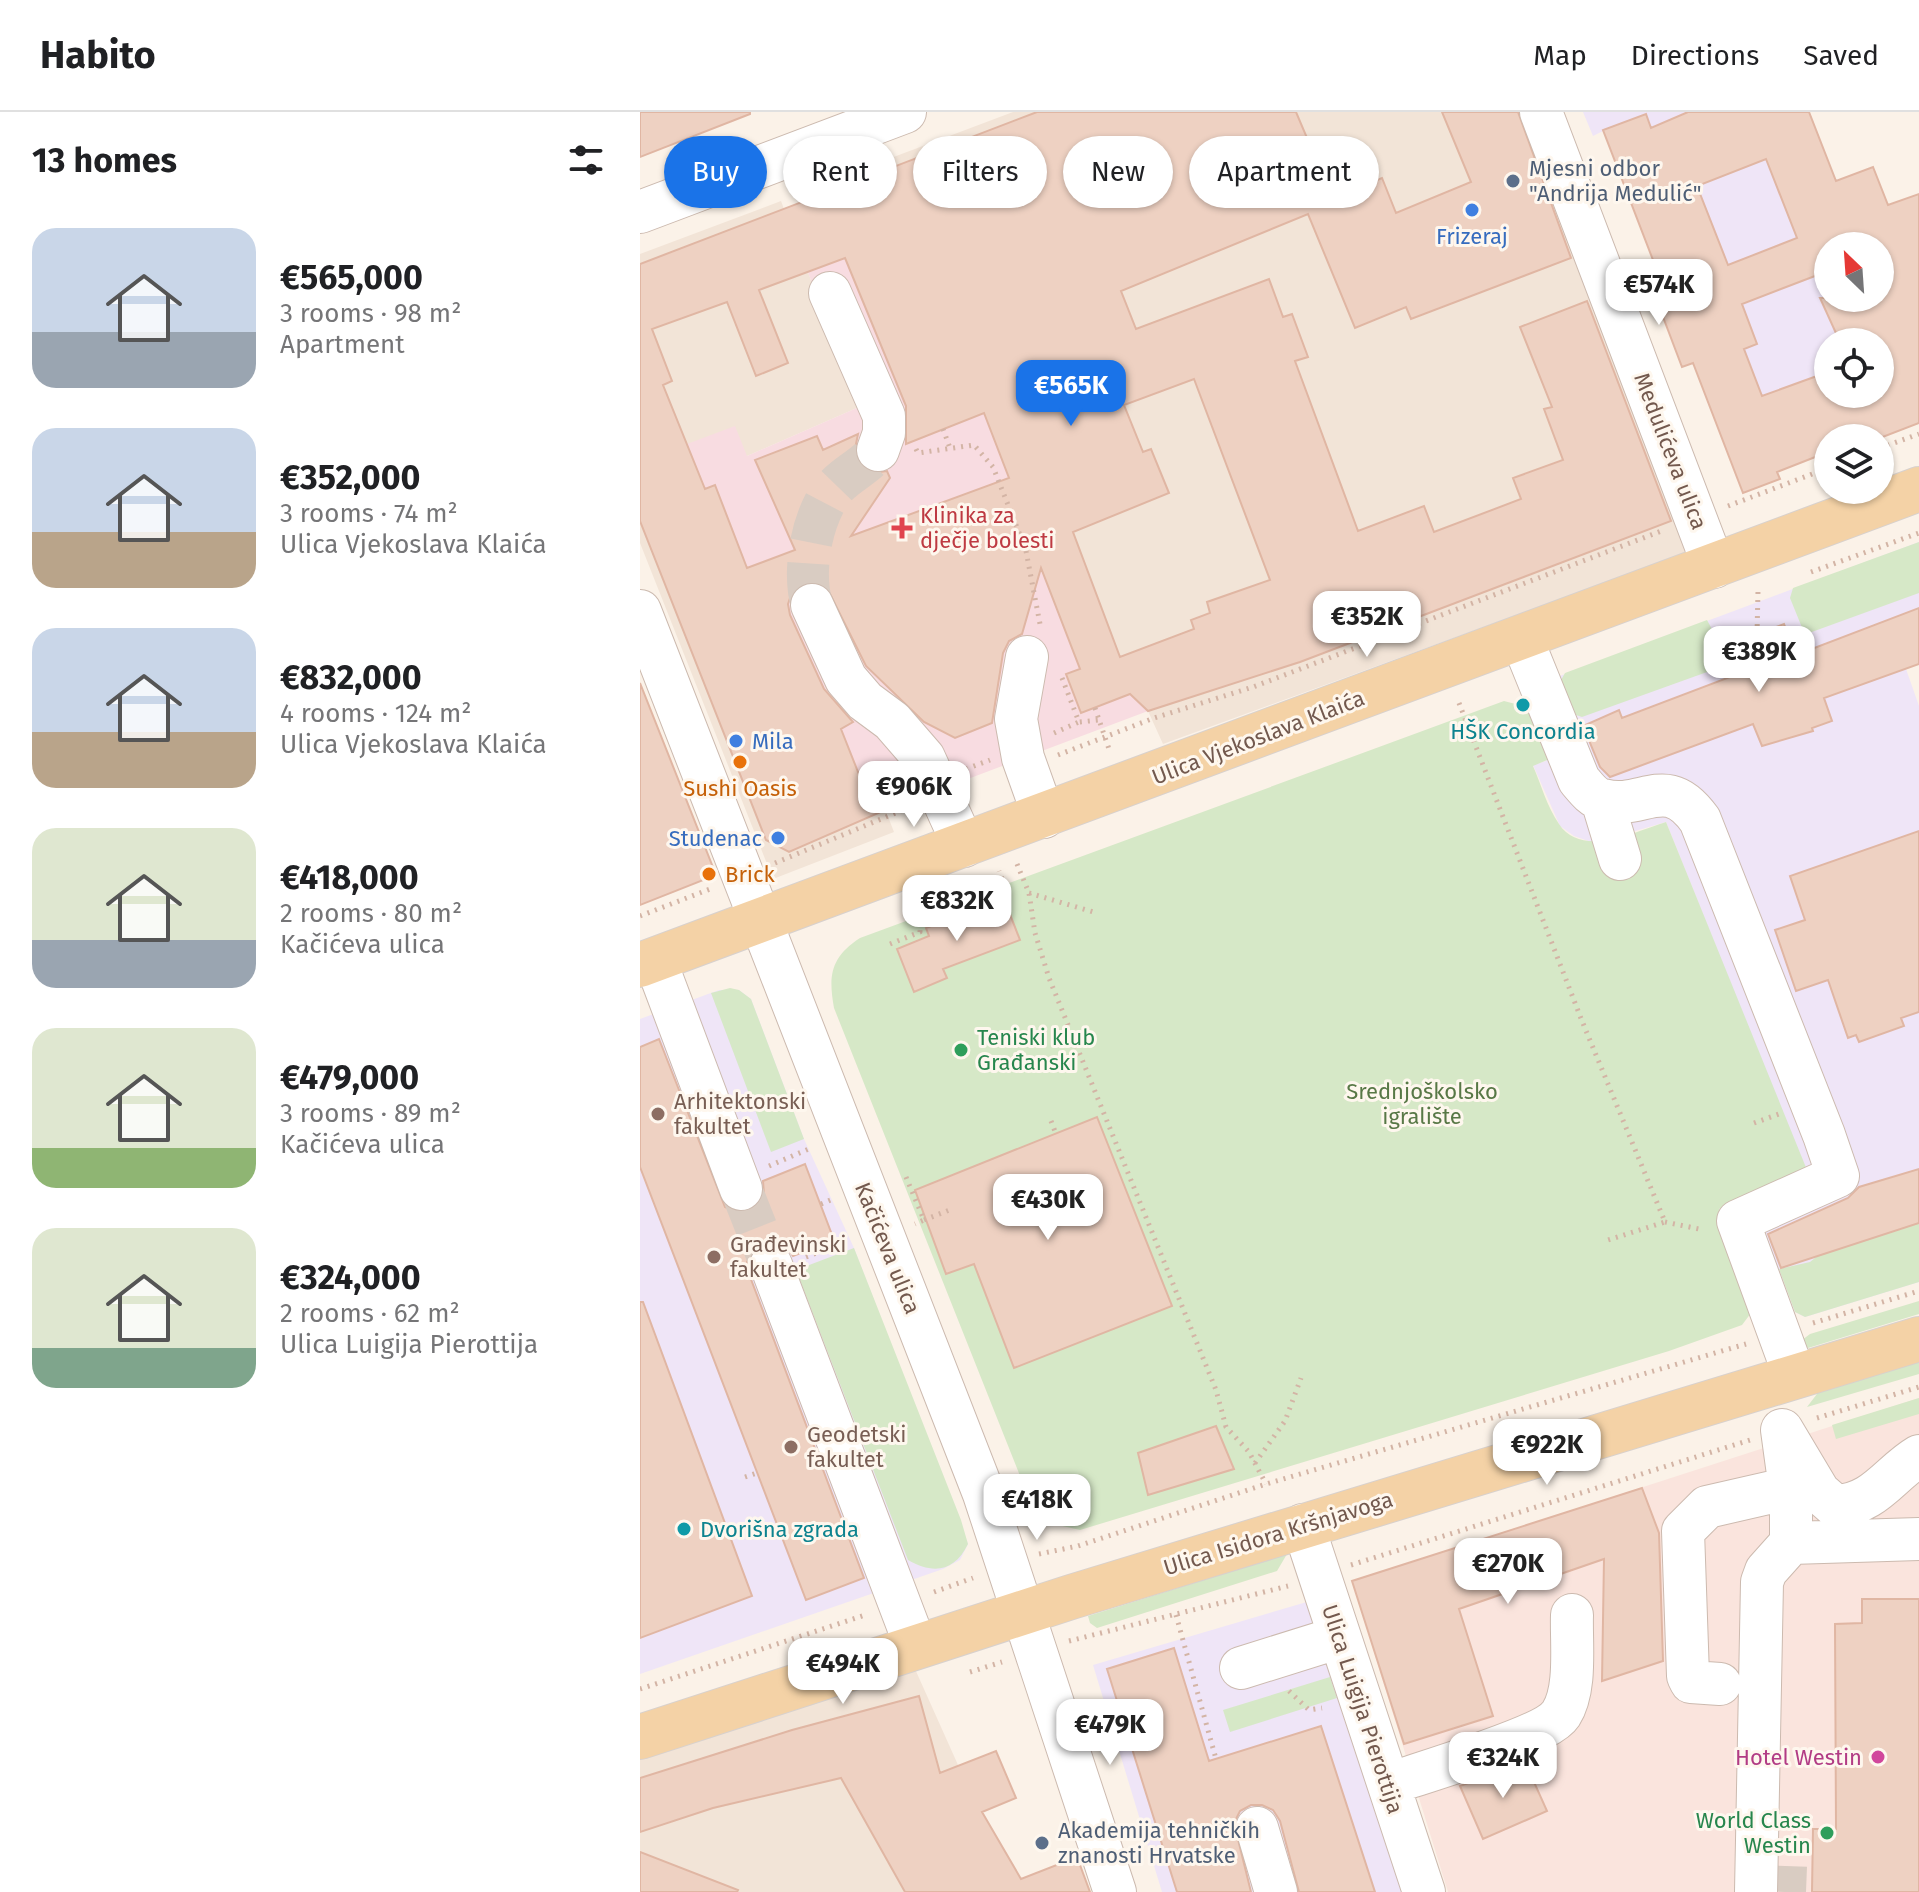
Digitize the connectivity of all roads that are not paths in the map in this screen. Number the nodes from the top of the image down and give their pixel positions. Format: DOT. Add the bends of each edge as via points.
graph roads {
  1 [pos="905,112"];
  2 [pos="1541,112"];
  3 [pos="640,212"];
  4 [pos="830,293"];
  5 [pos="894,444"];
  6 [pos="1919,489"];
  7 [pos="1714,567"];
  8 [pos="812,605"];
  9 [pos="640,611"];
  10 [pos="1521,637"];
  11 [pos="1027,657"];
  12 [pos="1602,800"];
  13 [pos="1044,817"];
  14 [pos="964,846"];
  15 [pos="1620,859"];
  16 [pos="762,921"];
  17 [pos="648,962"];
  18 [pos="751,1179"];
  19 [pos="784,1263"];
  20 [pos="1919,1339"];
  21 [pos="1783,1380"];
  22 [pos="1781,1430"];
  23 [pos="1909,1464"];
  24 [pos="1790,1488"];
  25 [pos="1303,1525"];
  26 [pos="1910,1540"];
  27 [pos="1791,1543"];
  28 [pos="1025,1611"];
  29 [pos="1572,1615"];
  30 [pos="1340,1637"];
  31 [pos="916,1647"];
  32 [pos="1241,1668"];
  33 [pos="1720,1684"];
  34 [pos="640,1737"];
  35 [pos="1389,1784"];
  36 [pos="1257,1828"];
  37 [pos="1115,1892"];
  38 [pos="1276,1892"];
  39 [pos="1424,1892"];
  40 [pos="1756,1892"];
  1 -- 3 [label="street"];
  2 -- 7 [label="street, Medulićeva ulica"];
  4 -- 5 [label="street" via="884,416 884,433"];
  6 -- 7 [label="main road, Ulica Vjekoslava Klaića"];
  7 -- 10 [label="main road, Ulica Vjekoslava Klaića"];
  8 -- 14 [label="street" via="846,679 924,758"];
  9 -- 16 [label="street, Kačićeva ulica"];
  10 -- 12 [label="street" via="1579,780"];
  10 -- 13 [label="main road, Ulica Vjekoslava Klaića"];
  11 -- 13 [label="street" via="1016,719 1025,767"];
  12 -- 15 [label="street"];
  12 -- 21 [label="street" via="1674,796 1700,820 1838,1176 1738,1221 1781,1333"];
  13 -- 14 [label="main road, Ulica Vjekoslava Klaića"];
  14 -- 16 [label="main road, Ulica Vjekoslava Klaića"];
  16 -- 17 [label="main road, Ulica Vjekoslava Klaića"];
  16 -- 28 [label="street, Kačićeva ulica" via="952,1408"];
  17 -- 18 [label="street"];
  19 -- 31 [label="street"];
  20 -- 21 [label="main road, Ulica Isidora Kršnjavoga"];
  21 -- 22 [label="street"];
  21 -- 25 [label="main road, Ulica Isidora Kršnjavoga"];
  22 -- 23 [label="street" via="1819,1492 1835,1506 1882,1488"];
  22 -- 24 [label="street"];
  23 -- 26 [label="street"];
  24 -- 27 [label="street"];
  24 -- 33 [label="street" via="1707,1507 1683,1531 1688,1676 1691,1682"];
  25 -- 28 [label="main road, Ulica Isidora Kršnjavoga"];
  25 -- 30 [label="street, Ulica Luigija Pierottija"];
  26 -- 27 [label="street"];
  27 -- 40 [label="street" via="1762,1582"];
  28 -- 31 [label="main road, Ulica Isidora Kršnjavoga"];
  28 -- 37 [label="street, Kačićeva ulica"];
  29 -- 35 [label="street" via="1569,1694 1560,1716 1526,1736"];
  30 -- 32 [label="street"];
  30 -- 35 [label="street, Ulica Luigija Pierottija"];
  31 -- 34 [label="main road, Ulica Isidora Kršnjavoga"];
  35 -- 39 [label="street, Ulica Luigija Pierottija"];
  36 -- 38 [label="street"];
}
